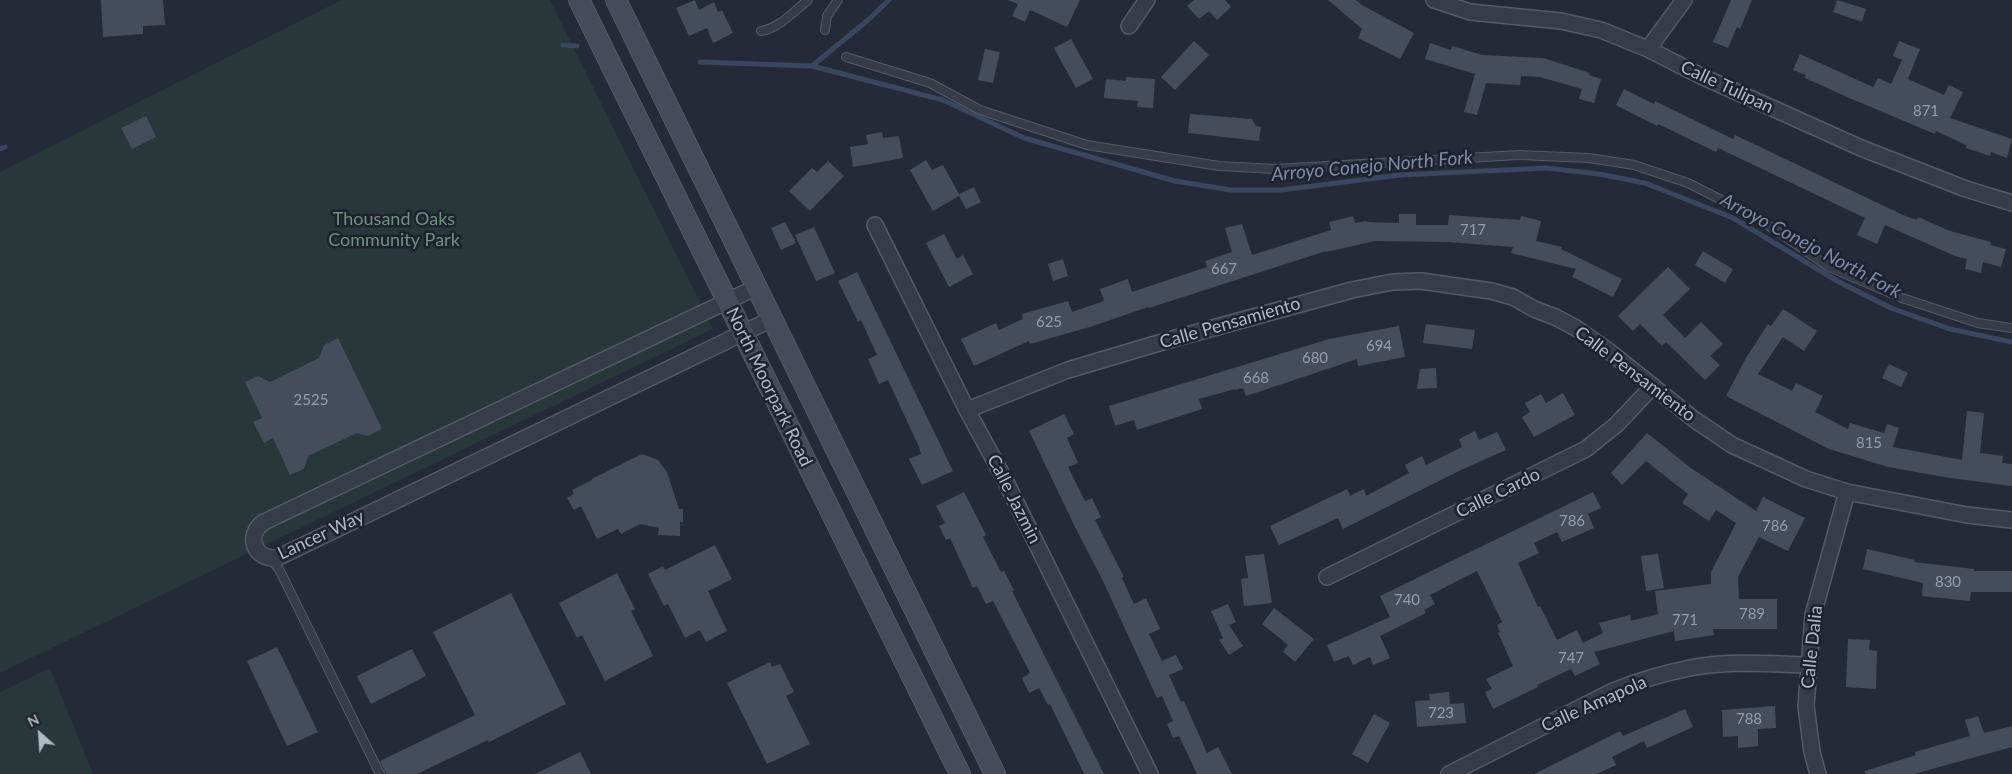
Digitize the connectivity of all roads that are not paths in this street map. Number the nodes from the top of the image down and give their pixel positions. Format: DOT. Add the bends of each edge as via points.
graph roads {
  1 [pos="579,0"];
  2 [pos="616,0"];
  3 [pos="808,0"];
  4 [pos="838,0"];
  5 [pos="1147,0"];
  6 [pos="1434,0"];
  7 [pos="1684,0"];
  8 [pos="1129,26"];
  9 [pos="824,30"];
  10 [pos="761,31"];
  11 [pos="1648,49"];
  12 [pos="846,57"];
  13 [pos="2012,203"];
  14 [pos="875,225"];
  15 [pos="757,287"];
  16 [pos="727,301"];
  17 [pos="772,318"];
  18 [pos="2012,328"];
  19 [pos="743,333"];
  20 [pos="1653,386"];
  21 [pos="967,410"];
  22 [pos="1847,492"];
  23 [pos="2012,520"];
  24 [pos="270,558"];
  25 [pos="1327,577"];
  26 [pos="1808,665"];
  27 [pos="380,774"];
  28 [pos="960,774"];
  29 [pos="995,774"];
  30 [pos="1150,774"];
  31 [pos="1449,774"];
  32 [pos="1818,774"];
  1 -- 16 [label="main road, North Moorpark Road"];
  2 -- 15 [label="main road, North Moorpark Road"];
  3 -- 10 [label="lane" via="781,23"];
  4 -- 9 [label="lane"];
  5 -- 8 [label="street"];
  6 -- 11 [label="street, Calle Tulipan" via="1470,12 1601,30"];
  7 -- 11 [label="street"];
  11 -- 13 [label="street, Calle Tulipan" via="1861,148 1966,189"];
  12 -- 18 [label="lane" via="930,83 980,110 1088,146 1219,166 1275,169 1519,155 1589,158 1634,165 1688,183 1759,219 1829,267 1902,298 1978,323"];
  14 -- 21 [label="street, Calle Jazmin"];
  15 -- 16 [label="street, Lancer Way"];
  15 -- 17 [label="main road, North Moorpark Road"];
  16 -- 19 [label="main road, North Moorpark Road"];
  16 -- 24 [label="street, Lancer Way" via="264,522 255,530 253,542 259,554"];
  17 -- 19 [label="street, Lancer Way"];
  17 -- 29 [label="main road, North Moorpark Road"];
  19 -- 24 [label="street, Lancer Way" via="277,558"];
  19 -- 28 [label="main road, North Moorpark Road"];
  20 -- 21 [label="street, Calle Pensamiento" via="1576,328 1513,297 1420,281 1392,282 1334,295 1169,340 1068,370"];
  20 -- 22 [label="street, Calle Pensamiento" via="1694,420 1732,445 1806,479"];
  20 -- 25 [label="street, Calle Cardo" via="1616,425 1586,449"];
  21 -- 30 [label="street, Calle Jazmin" via="1005,480"];
  22 -- 23 [label="street, Calle Pensamiento" via="1967,515"];
  22 -- 26 [label="street, Calle Dalia" via="1813,615"];
  24 -- 27 [label="lane" via="279,569"];
  26 -- 31 [label="street, Calle Amapola" via="1691,667 1638,682 1613,691"];
  26 -- 32 [label="street, Calle Dalia" via="1807,715"];
}
